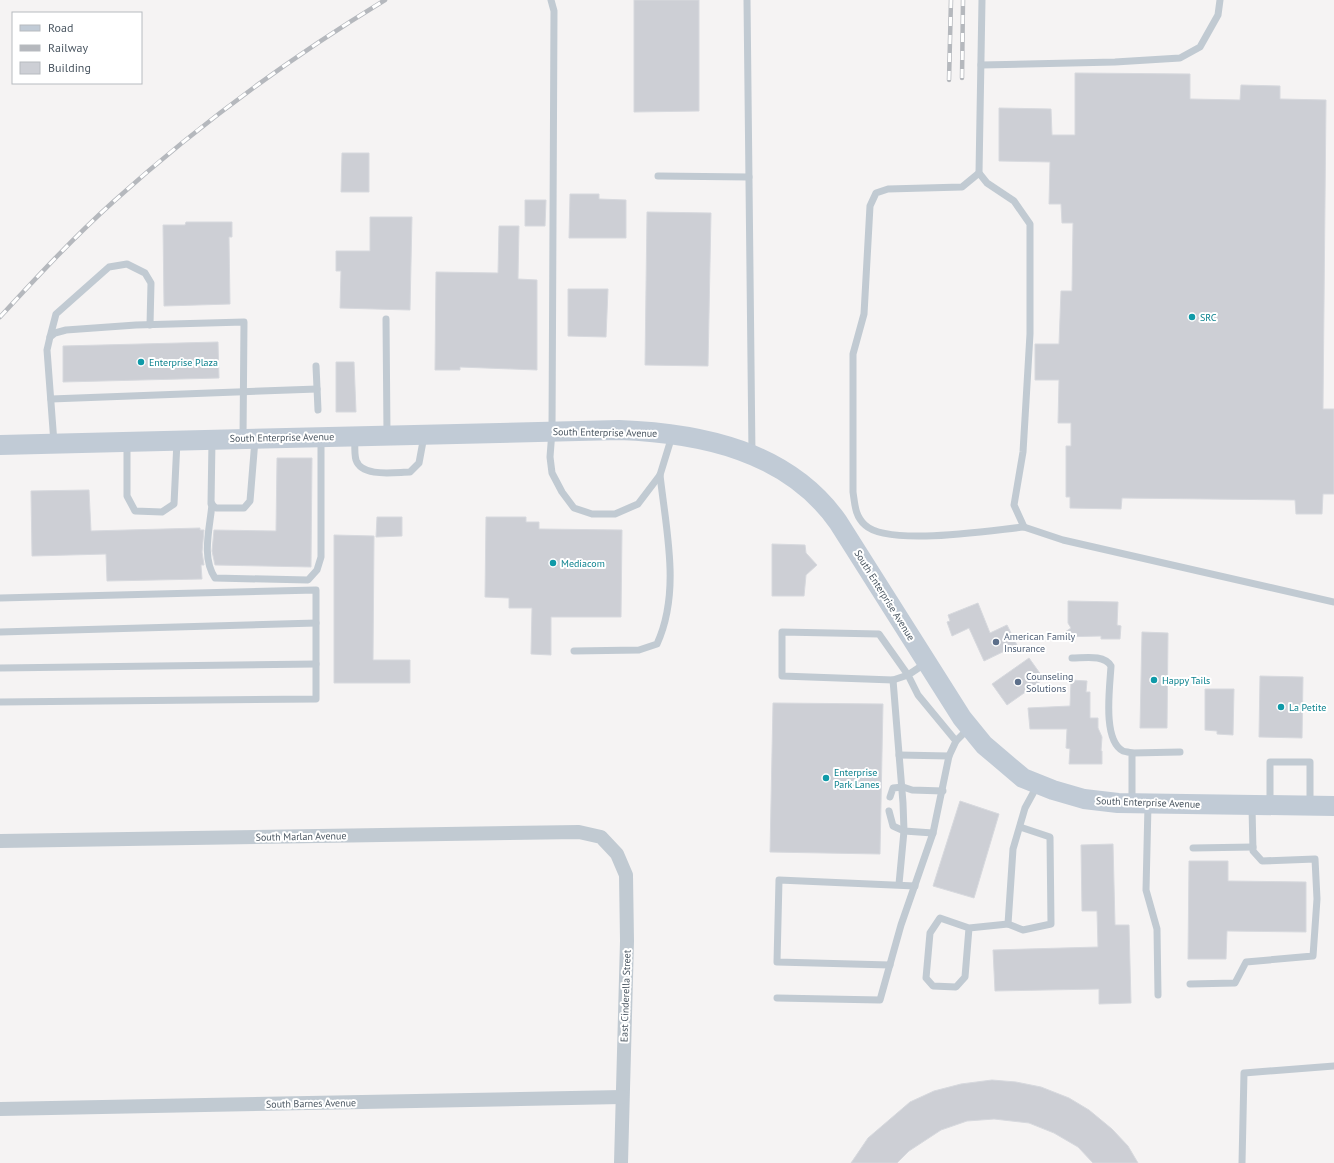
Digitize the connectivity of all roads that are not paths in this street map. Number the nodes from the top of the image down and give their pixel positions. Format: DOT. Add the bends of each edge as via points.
graph roads {
  1 [pos="551,0"];
  2 [pos="747,0"];
  3 [pos="982,0"];
  4 [pos="1220,0"];
  5 [pos="982,65"];
  6 [pos="979,173"];
  7 [pos="658,176"];
  8 [pos="749,177"];
  9 [pos="386,319"];
  10 [pos="150,325"];
  11 [pos="50,337"];
  12 [pos="316,366"];
  13 [pos="317,389"];
  14 [pos="243,392"];
  15 [pos="50,399"];
  16 [pos="318,410"];
  17 [pos="552,431"];
  18 [pos="387,434"];
  19 [pos="424,434"];
  20 [pos="672,434"];
  21 [pos="355,435"];
  22 [pos="321,436"];
  23 [pos="249,438"];
  24 [pos="212,439"];
  25 [pos="177,440"];
  26 [pos="127,441"];
  27 [pos="54,443"];
  28 [pos="0,445"];
  29 [pos="752,454"];
  30 [pos="660,475"];
  31 [pos="212,504"];
  32 [pos="1024,527"];
  33 [pos="0,598"];
  34 [pos="1334,602"];
  35 [pos="316,623"];
  36 [pos="0,632"];
  37 [pos="574,651"];
  38 [pos="1072,658"];
  39 [pos="927,662"];
  40 [pos="316,664"];
  41 [pos="0,668"];
  42 [pos="908,675"];
  43 [pos="893,680"];
  44 [pos="0,702"];
  45 [pos="962,734"];
  46 [pos="1180,752"];
  47 [pos="1132,753"];
  48 [pos="899,755"];
  49 [pos="949,756"];
  50 [pos="1038,784"];
  51 [pos="903,787"];
  52 [pos="943,791"];
  53 [pos="890,797"];
  54 [pos="1140,803"];
  55 [pos="1261,805"];
  56 [pos="1310,805"];
  57 [pos="1334,806"];
  58 [pos="889,811"];
  59 [pos="1020,827"];
  60 [pos="904,831"];
  61 [pos="933,833"];
  62 [pos="601,837"];
  63 [pos="0,841"];
  64 [pos="1253,847"];
  65 [pos="1193,848"];
  66 [pos="899,884"];
  67 [pos="915,886"];
  68 [pos="1008,924"];
  69 [pos="969,928"];
  70 [pos="890,965"];
  71 [pos="1190,984"];
  72 [pos="1158,995"];
  73 [pos="777,998"];
  74 [pos="1334,1066"];
  75 [pos="622,1098"];
  76 [pos="0,1109"];
  77 [pos="621,1163"];
  78 [pos="1242,1163"];
  1 -- 17 [label="lane" via="554,11"];
  2 -- 8 [label="lane"];
  3 -- 5 [label="lane"];
  4 -- 5 [label="lane" via="1218,15 1200,46 1180,58"];
  5 -- 6 [label="lane"];
  6 -- 32 [label="lane" via="986,183 1014,201 1030,224 1030,334 1023,452 1014,505"];
  6 -- 32 [label="lane" via="962,187 888,189 876,193 870,206 864,314 853,354 853,492 856,514 874,532 921,537"];
  7 -- 8 [label="lane"];
  8 -- 29 [label="lane"];
  9 -- 18 [label="lane"];
  10 -- 11 [label="lane" via="66,330"];
  10 -- 11 [label="lane" via="151,283 145,272 127,264 109,267 56,314"];
  10 -- 14 [label="lane" via="244,322"];
  11 -- 15 [label="lane" via="47,350"];
  12 -- 13 [label="lane"];
  13 -- 14 [label="lane"];
  13 -- 16 [label="lane"];
  14 -- 15 [label="lane"];
  14 -- 23 [label="lane"];
  15 -- 27 [label="lane"];
  17 -- 19 [label="street, South Enterprise Avenue"];
  17 -- 20 [label="street, South Enterprise Avenue" via="619,430"];
  17 -- 30 [label="lane" via="552,473 574,508 592,514 615,514 638,504"];
  18 -- 19 [label="street, South Enterprise Avenue"];
  18 -- 21 [label="street, South Enterprise Avenue"];
  19 -- 21 [label="lane" via="419,463 410,472 373,473 360,467 356,460"];
  20 -- 29 [label="street, South Enterprise Avenue"];
  20 -- 30 [label="lane"];
  21 -- 22 [label="street, South Enterprise Avenue"];
  22 -- 23 [label="street, South Enterprise Avenue"];
  22 -- 31 [label="lane" via="321,556 317,570 308,580 215,578 209,570 207,555"];
  23 -- 24 [label="street, South Enterprise Avenue"];
  23 -- 31 [label="lane" via="250,501 244,508 216,508"];
  24 -- 25 [label="street, South Enterprise Avenue"];
  24 -- 31 [label="lane"];
  25 -- 26 [label="street, South Enterprise Avenue"];
  25 -- 26 [label="lane" via="174,504 162,512 135,511 127,496"];
  26 -- 27 [label="street, South Enterprise Avenue"];
  27 -- 28 [label="street, South Enterprise Avenue"];
  29 -- 39 [label="street, South Enterprise Avenue" via="796,478 830,510"];
  30 -- 37 [label="lane" via="671,573 665,627 657,644 639,650"];
  32 -- 34 [label="lane" via="1064,540"];
  33 -- 35 [label="lane" via="316,590"];
  35 -- 36 [label="lane"];
  35 -- 40 [label="lane"];
  38 -- 47 [label="lane" via="1102,659 1111,666 1110,730 1114,741 1123,751"];
  39 -- 42 [label="lane"];
  39 -- 45 [label="street, South Enterprise Avenue"];
  40 -- 41 [label="lane"];
  40 -- 44 [label="lane" via="316,699"];
  42 -- 43 [label="lane"];
  42 -- 43 [label="lane" via="879,634 782,632 782,676"];
  42 -- 45 [label="lane" via="918,695"];
  43 -- 48 [label="lane"];
  45 -- 49 [label="lane"];
  45 -- 50 [label="street, South Enterprise Avenue" via="984,745 1023,778"];
  46 -- 47 [label="lane"];
  47 -- 54 [label="lane"];
  48 -- 49 [label="lane"];
  48 -- 51 [label="lane"];
  49 -- 52 [label="lane"];
  50 -- 54 [label="street, South Enterprise Avenue" via="1084,799"];
  50 -- 59 [label="lane" via="1025,808"];
  51 -- 52 [label="lane" via="912,790"];
  51 -- 53 [label="lane" via="893,788"];
  51 -- 60 [label="lane"];
  52 -- 61 [label="lane"];
  54 -- 55 [label="street, South Enterprise Avenue"];
  54 -- 72 [label="lane" via="1146,890 1157,929"];
  55 -- 56 [label="street, South Enterprise Avenue"];
  55 -- 56 [label="lane" via="1270,762 1310,762"];
  55 -- 64 [label="lane"];
  56 -- 57 [label="street, South Enterprise Avenue"];
  58 -- 60 [label="lane" via="893,826"];
  59 -- 68 [label="lane" via="1013,849"];
  59 -- 68 [label="lane" via="1050,836 1051,924 1023,930"];
  60 -- 61 [label="lane"];
  60 -- 66 [label="lane"];
  61 -- 67 [label="lane"];
  62 -- 63 [label="street, South Marlan Avenue" via="579,832 556,832"];
  62 -- 75 [label="street, East Cinderella Street" via="617,854 626,875 627,941"];
  64 -- 65 [label="lane"];
  64 -- 71 [label="lane" via="1253,851 1262,861 1315,859 1317,899 1313,956 1246,962 1235,983"];
  66 -- 67 [label="lane"];
  66 -- 70 [label="lane" via="779,880 777,962"];
  67 -- 70 [label="lane"];
  68 -- 69 [label="lane"];
  69 -- 69 [label="lane" via="940,918 930,933 926,978 933,986 956,987 965,977"];
  70 -- 73 [label="lane" via="880,1000"];
  74 -- 78 [label="lane" via="1244,1073"];
  75 -- 76 [label="street, South Barnes Avenue"];
  75 -- 77 [label="street, East Cinderella Street"];
}
